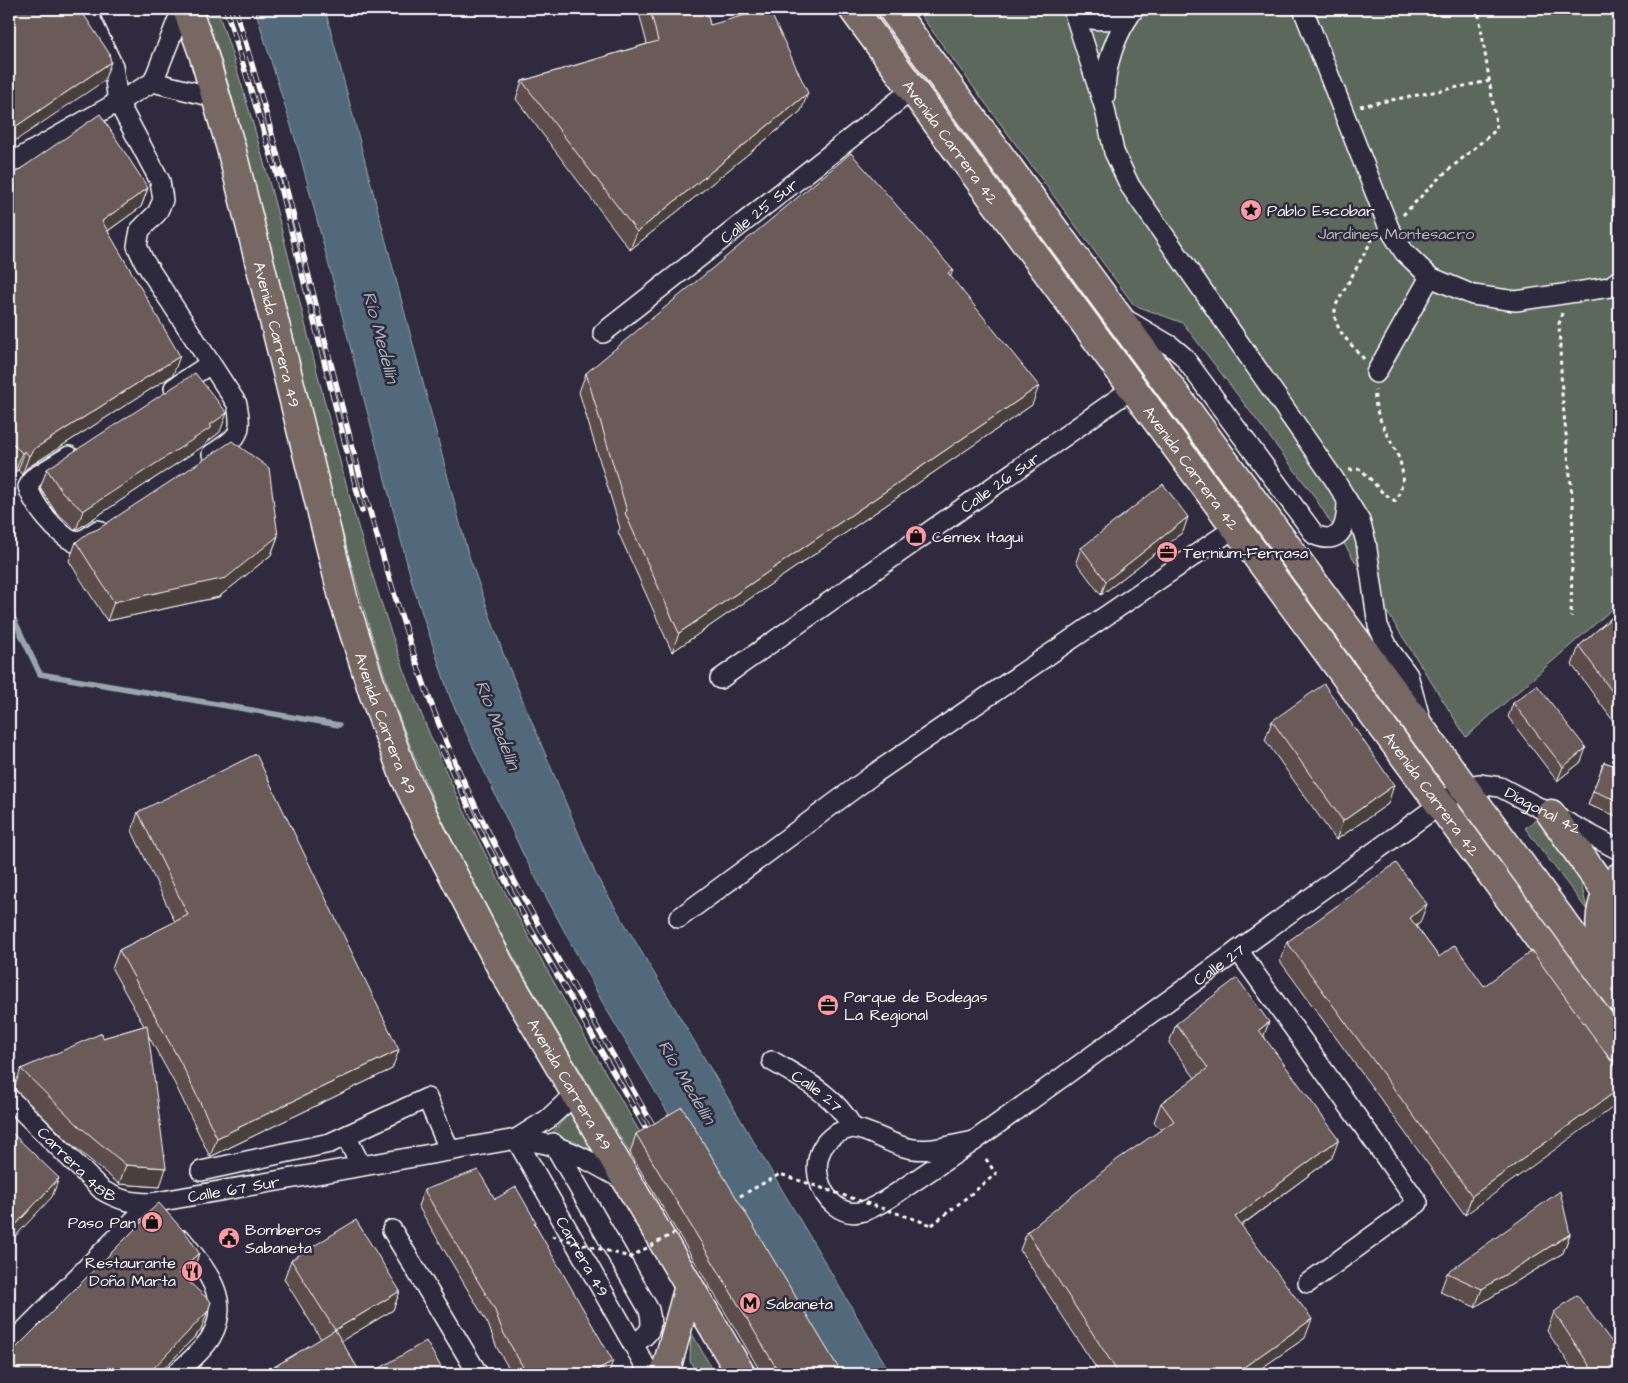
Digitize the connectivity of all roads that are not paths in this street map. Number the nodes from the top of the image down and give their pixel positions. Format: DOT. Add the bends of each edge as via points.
graph roads {
  1 [pos="86,9"];
  2 [pos="182,9"];
  3 [pos="187,9"];
  4 [pos="853,9"];
  5 [pos="892,9"];
  6 [pos="1304,9"];
  7 [pos="1074,12"];
  8 [pos="1131,13"];
  9 [pos="153,82"];
  10 [pos="913,89"];
  11 [pos="216,98"];
  12 [pos="118,102"];
  13 [pos="1105,110"];
  14 [pos="987,138"];
  15 [pos="9,164"];
  16 [pos="1020,235"];
  17 [pos="1430,276"];
  18 [pos="1619,280"];
  19 [pos="1118,316"];
  20 [pos="603,333"];
  21 [pos="210,364"];
  22 [pos="1376,373"];
  23 [pos="1133,388"];
  24 [pos="161,397"];
  25 [pos="80,449"];
  26 [pos="201,462"];
  27 [pos="1347,500"];
  28 [pos="110,522"];
  29 [pos="1236,527"];
  30 [pos="720,679"];
  31 [pos="1425,734"];
  32 [pos="1464,788"];
  33 [pos="1440,805"];
  34 [pos="1551,814"];
  35 [pos="1619,850"];
  36 [pos="1615,893"];
  37 [pos="679,918"];
  38 [pos="1238,950"];
  39 [pos="1614,991"];
  40 [pos="1619,1047"];
  41 [pos="772,1061"];
  42 [pos="576,1093"];
  43 [pos="9,1098"];
  44 [pos="535,1128"];
  45 [pos="853,1128"];
  46 [pos="346,1136"];
  47 [pos="516,1139"];
  48 [pos="974,1141"];
  49 [pos="555,1144"];
  50 [pos="450,1150"];
  51 [pos="361,1166"];
  52 [pos="201,1171"];
  53 [pos="629,1183"];
  54 [pos="161,1215"];
  55 [pos="392,1230"];
  56 [pos="1308,1283"];
  57 [pos="689,1286"];
  58 [pos="633,1344"];
  59 [pos="9,1346"];
  60 [pos="672,1346"];
  61 [pos="176,1374"];
  62 [pos="478,1374"];
  63 [pos="650,1374"];
  64 [pos="665,1374"];
  65 [pos="688,1374"];
  66 [pos="741,1374"];
  1 -- 12 [label="street" via="113,66"];
  2 -- 9 [label="street"];
  3 -- 11 [label="highway, Avenida Carrera 49"];
  4 -- 10 [label="highway, Avenida Carrera 42"];
  5 -- 14 [label="highway, Avenida Carrera 42"];
  6 -- 17 [label="street" via="1390,228 1404,252"];
  7 -- 8 [label="street" via="1092,20 1110,21"];
  7 -- 13 [label="street"];
  8 -- 13 [label="street" via="1113,45 1105,77"];
  9 -- 11 [label="street"];
  9 -- 12 [label="street"];
  10 -- 16 [label="highway, Avenida Carrera 42"];
  10 -- 20 [label="street, Calle 25 Sur"];
  11 -- 42 [label="highway, Avenida Carrera 49" via="344,601 373,692 404,775 460,890"];
  12 -- 15 [label="street"];
  12 -- 21 [label="street" via="160,182 163,200 158,213 140,230 137,246"];
  13 -- 27 [label="street" via="1114,152 1130,186"];
  14 -- 16 [label="highway"];
  14 -- 19 [label="highway, Avenida Carrera 42"];
  16 -- 23 [label="highway, Avenida Carrera 42"];
  17 -- 18 [label="street" via="1473,295 1516,301 1610,287"];
  17 -- 22 [label="street"];
  19 -- 27 [label="street" via="1183,356 1315,535 1324,539 1336,536 1344,529"];
  19 -- 31 [label="highway, Avenida Carrera 42"];
  21 -- 24 [label="street"];
  21 -- 26 [label="street" via="237,404 241,426 234,440"];
  23 -- 29 [label="highway, Avenida Carrera 42"];
  23 -- 30 [label="street, Calle 26 Sur"];
  25 -- 28 [label="street" via="33,478 28,487 31,498 65,537 74,542 85,539"];
  27 -- 31 [label="street" via="1360,521 1366,542 1378,626 1389,649 1408,675"];
  29 -- 33 [label="highway, Avenida Carrera 42"];
  29 -- 37 [label="street" via="874,774"];
  31 -- 32 [label="highway, Avenida Carrera 42"];
  32 -- 33 [label="street, Calle 27"];
  32 -- 34 [label="street, Diagonal 42" via="1479,784 1500,786"];
  32 -- 39 [label="highway, Avenida Carrera 42"];
  33 -- 38 [label="street, Calle 27"];
  33 -- 40 [label="highway, Avenida Carrera 42"];
  34 -- 35 [label="street, Diagonal 42"];
  34 -- 36 [label="highway"];
  36 -- 39 [label="highway" via="1602,908 1599,928"];
  38 -- 48 [label="street, Calle 27"];
  38 -- 56 [label="street" via="1418,1204"];
  41 -- 45 [label="street, Calle 27" via="827,1094"];
  42 -- 44 [label="street, Calle 67 Sur"];
  42 -- 53 [label="highway, Avenida Carrera 49"];
  43 -- 54 [label="street, Carrera 48B" via="102,1190 118,1200"];
  44 -- 47 [label="street, Calle 67 Sur"];
  44 -- 49 [label="street"];
  45 -- 48 [label="street, Calle 27" via="867,1130 906,1148 924,1150"];
  45 -- 48 [label="street, Calle 27" via="840,1130 829,1137 819,1152 817,1174 821,1188 833,1205 848,1212 863,1211 887,1199"];
  46 -- 50 [label="street" via="428,1098"];
  46 -- 51 [label="street"];
  46 -- 52 [label="street" via="330,1143"];
  47 -- 49 [label="street, Calle 67 Sur"];
  47 -- 50 [label="street, Calle 67 Sur"];
  47 -- 58 [label="street, Carrera 49"];
  49 -- 53 [label="street, Calle 67 Sur"];
  49 -- 58 [label="street" via="649,1310 652,1323 646,1336"];
  50 -- 51 [label="street, Calle 67 Sur"];
  51 -- 54 [label="street, Calle 67 Sur"];
  53 -- 57 [label="highway, Avenida Carrera 49"];
  54 -- 59 [label="street"];
  54 -- 61 [label="street" via="210,1275 218,1308 217,1322 210,1338"];
  55 -- 62 [label="street"];
  57 -- 60 [label="highway"];
  57 -- 66 [label="highway, Avenida Carrera 49"];
  58 -- 63 [label="street, Carrera 49"];
  60 -- 64 [label="highway"];
  60 -- 65 [label="highway"];
}
